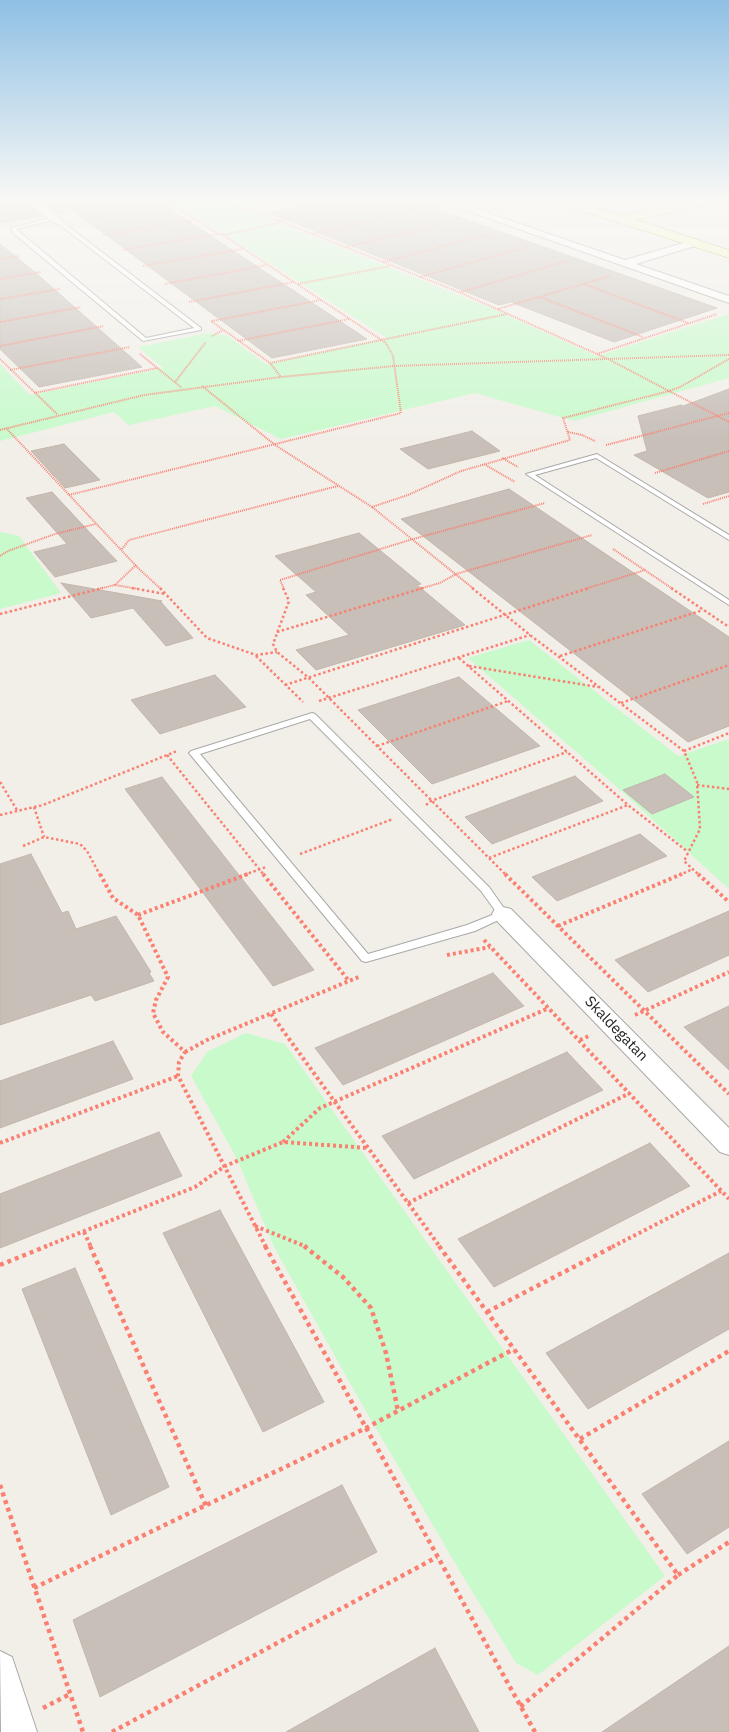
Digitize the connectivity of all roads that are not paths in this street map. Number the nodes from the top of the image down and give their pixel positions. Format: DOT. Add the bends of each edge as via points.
graph roads {
  1 [pos="75,282"];
  2 [pos="137,282"];
  3 [pos="676,282"];
  4 [pos="729,300"];
  5 [pos="729,538"];
  6 [pos="729,603"];
  7 [pos="503,914"];
  8 [pos="729,1144"];
  9 [pos="0,1669"];
  10 [pos="19,1732"];
  1 -- 2 [label="lane" via="145,340 200,329"];
  3 -- 4 [label="street"];
  5 -- 6 [label="lane" via="596,456 529,474"];
  7 -- 7 [label="lane" via="485,889 312,716 194,753 366,958 470,928"];
  7 -- 8 [label="street, Skaldegatan"];
  9 -- 10 [label="street"];
}
